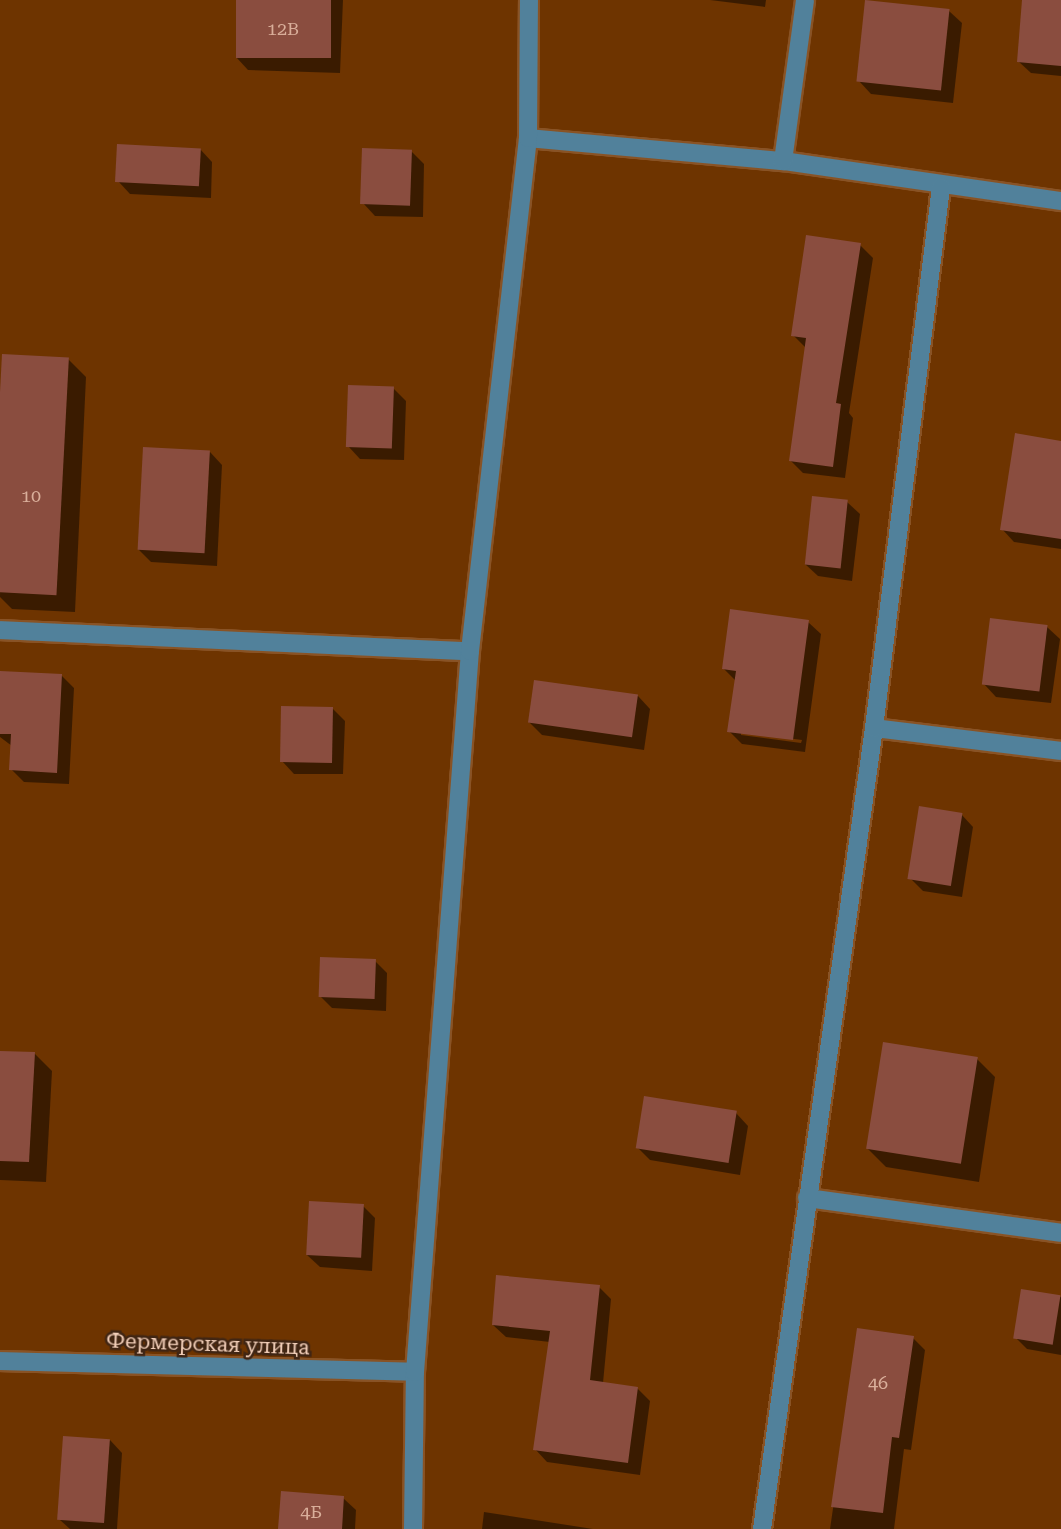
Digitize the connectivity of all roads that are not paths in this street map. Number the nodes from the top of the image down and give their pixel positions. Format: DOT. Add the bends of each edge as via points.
graph roads {
  1 [pos="529,0"];
  2 [pos="805,0"];
  3 [pos="528,138"];
  4 [pos="783,161"];
  5 [pos="941,187"];
  6 [pos="1061,201"];
  7 [pos="0,630"];
  8 [pos="470,651"];
  9 [pos="874,727"];
  10 [pos="1061,751"];
  11 [pos="807,1199"];
  12 [pos="1061,1233"];
  13 [pos="0,1361"];
  14 [pos="415,1372"];
  15 [pos="413,1529"];
  16 [pos="762,1529"];
  1 -- 3 [label="street"];
  2 -- 4 [label="street"];
  3 -- 4 [label="street"];
  3 -- 8 [label="street"];
  4 -- 5 [label="street"];
  5 -- 6 [label="street"];
  5 -- 9 [label="street"];
  7 -- 8 [label="street"];
  8 -- 14 [label="street"];
  9 -- 10 [label="street"];
  9 -- 11 [label="street"];
  11 -- 12 [label="street"];
  11 -- 16 [label="street"];
  13 -- 14 [label="street, Фермерская улица"];
  14 -- 15 [label="street"];
}
